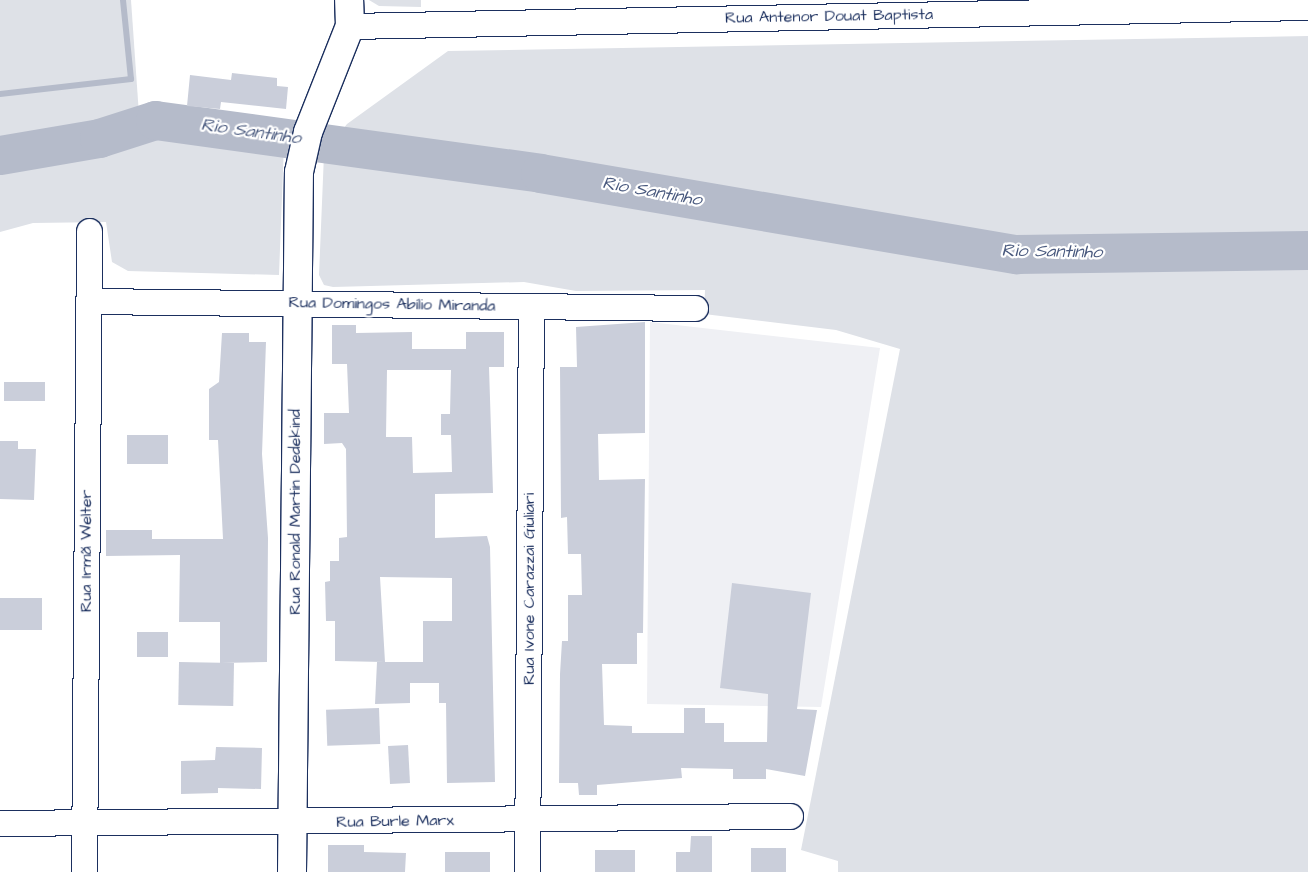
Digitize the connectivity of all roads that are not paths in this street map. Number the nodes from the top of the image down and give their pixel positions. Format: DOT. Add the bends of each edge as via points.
graph roads {
  1 [pos="1308,7"];
  2 [pos="875,8"];
  3 [pos="349,13"];
  4 [pos="88,231"];
  5 [pos="88,301"];
  6 [pos="296,303"];
  7 [pos="532,306"];
  8 [pos="695,308"];
  9 [pos="790,816"];
  10 [pos="528,819"];
  11 [pos="292,822"];
  12 [pos="0,823"];
  13 [pos="84,824"];
  14 [pos="84,872"];
  15 [pos="292,872"];
  16 [pos="527,872"];
  1 -- 2 [label="street, Rua Antenor Douat Baptista"];
  2 -- 3 [label="street, Rua Antenor Douat Baptista"];
  3 -- 6 [label="street, Rua Ronald Martin Dedekind" via="305,142"];
  4 -- 5 [label="street, Rua Irmã Welter"];
  5 -- 6 [label="street, Rua Domingos Abílio Miranda"];
  5 -- 13 [label="street, Rua Irmã Welter"];
  6 -- 7 [label="street, Rua Domingos Abílio Miranda"];
  6 -- 11 [label="street, Rua Ronald Martin Dedekind"];
  7 -- 8 [label="street, Rua Domingos Abílio Miranda"];
  7 -- 10 [label="street, Rua Ivone Carazzai Giuliari"];
  9 -- 10 [label="street, Rua Burle Marx"];
  10 -- 11 [label="street, Rua Burle Marx"];
  10 -- 16 [label="street, Rua Ivone Carazzai Giuliari"];
  11 -- 13 [label="street, Rua Burle Marx"];
  11 -- 15 [label="street, Rua Ronald Martin Dedekind"];
  12 -- 13 [label="street, Rua Burle Marx"];
  13 -- 14 [label="street, Rua Irmã Welter"];
}
